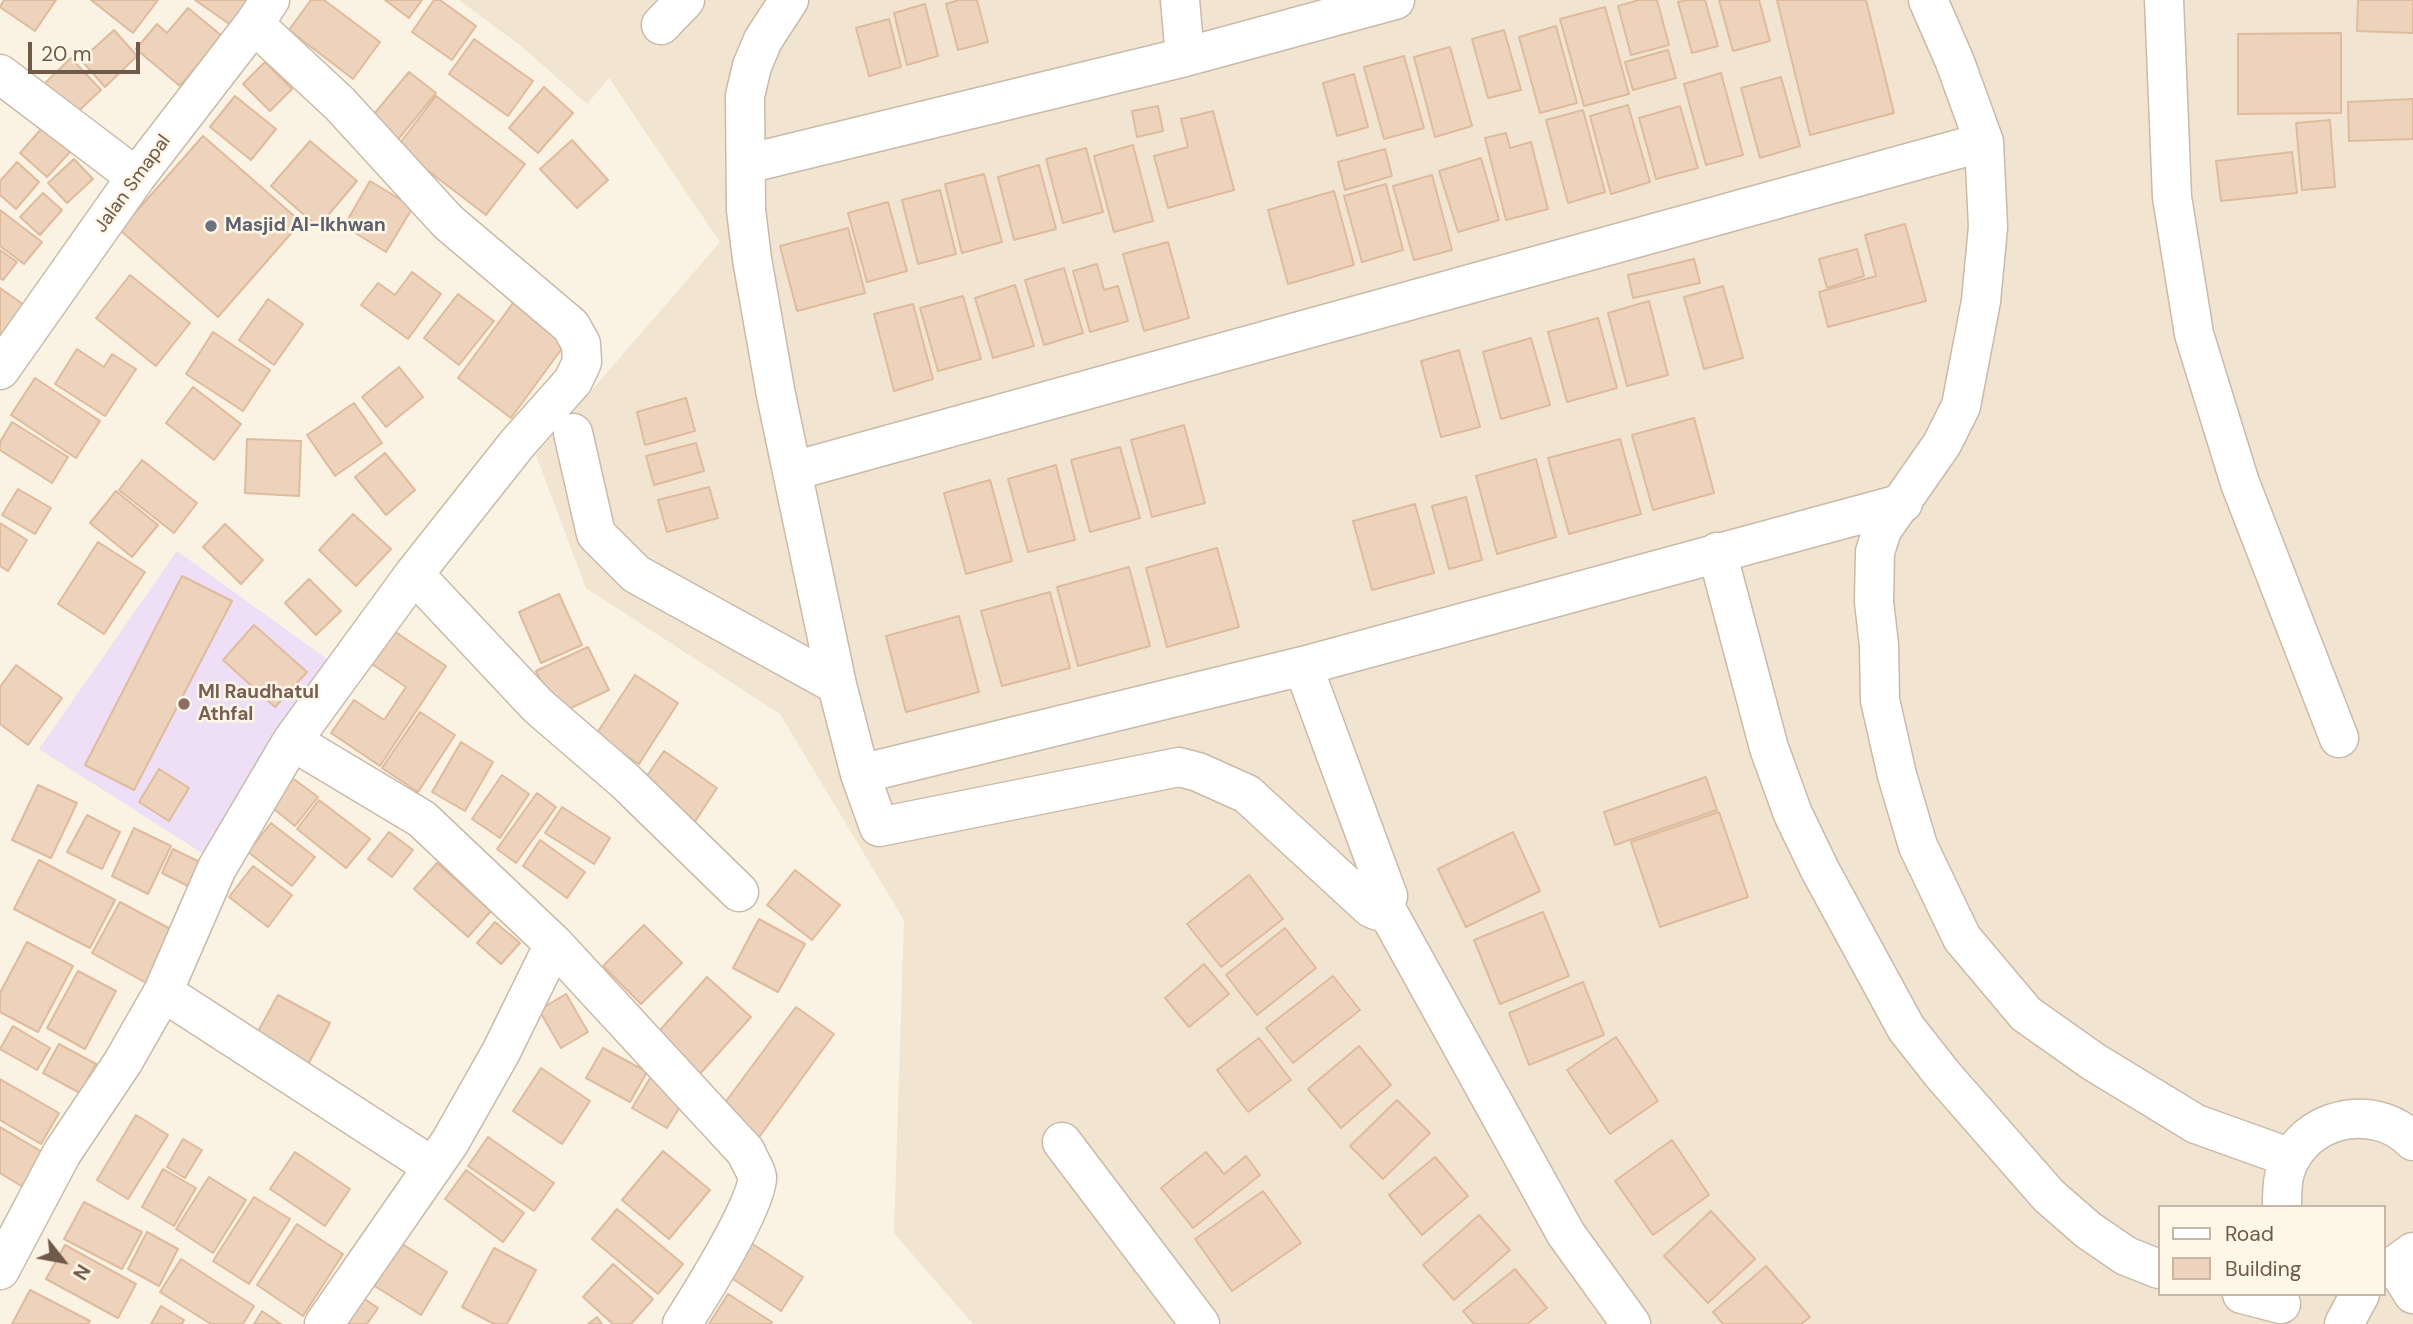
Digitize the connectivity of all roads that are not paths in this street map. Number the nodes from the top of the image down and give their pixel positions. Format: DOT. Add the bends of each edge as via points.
graph roads {
  1 [pos="789,0"];
  2 [pos="1180,0"];
  3 [pos="1395,0"];
  4 [pos="1928,0"];
  5 [pos="2164,0"];
  6 [pos="262,12"];
  7 [pos="1185,57"];
  8 [pos="0,74"];
  9 [pos="1984,142"];
  10 [pos="746,164"];
  11 [pos="136,177"];
  12 [pos="0,370"];
  13 [pos="573,433"];
  14 [pos="793,471"];
  15 [pos="1903,503"];
  16 [pos="1717,552"];
  17 [pos="414,575"];
  18 [pos="1303,666"];
  19 [pos="837,685"];
  20 [pos="2339,738"];
  21 [pos="292,740"];
  22 [pos="860,774"];
  23 [pos="738,892"];
  24 [pos="1385,907"];
  25 [pos="554,944"];
  26 [pos="163,992"];
  27 [pos="2411,1133"];
  28 [pos="1062,1142"];
  29 [pos="2291,1158"];
  30 [pos="433,1167"];
  31 [pos="2282,1205"];
  32 [pos="2158,1269"];
  33 [pos="0,1270"];
  34 [pos="2247,1296"];
  35 [pos="2359,1296"];
  36 [pos="2279,1308"];
  37 [pos="324,1324"];
  38 [pos="682,1324"];
  39 [pos="1200,1324"];
  40 [pos="1630,1324"];
  41 [pos="2344,1324"];
  1 -- 10 [label="street" via="752,66 745,96"];
  2 -- 7 [label="street"];
  3 -- 7 [label="street"];
  4 -- 9 [label="street"];
  5 -- 20 [label="street" via="2172,197 2194,334 2240,484"];
  6 -- 11 [label="street, Jalan Smapal"];
  6 -- 17 [label="street" via="448,222 571,326 581,344 582,362 573,381"];
  7 -- 10 [label="street"];
  8 -- 11 [label="street"];
  9 -- 14 [label="street"];
  9 -- 15 [label="street" via="1988,226 1981,301 1961,405 1942,444"];
  10 -- 14 [label="street" via="751,259"];
  11 -- 12 [label="street, Jalan Smapal"];
  13 -- 19 [label="street" via="596,534 636,574"];
  14 -- 19 [label="street"];
  15 -- 16 [label="street"];
  15 -- 29 [label="street" via="1882,530 1875,552 1880,700 1918,846 1962,938 2026,1014 2094,1062 2196,1124"];
  16 -- 18 [label="street"];
  16 -- 32 [label="street" via="1769,748 1793,814 1906,1028 2049,1196 2126,1256"];
  17 -- 21 [label="street"];
  17 -- 23 [label="street" via="538,706 624,780"];
  18 -- 22 [label="street"];
  18 -- 24 [label="street" via="1388,896"];
  19 -- 22 [label="street"];
  21 -- 25 [label="street" via="422,819"];
  21 -- 26 [label="street" via="217,868"];
  22 -- 24 [label="street" via="879,827 1179,767 1247,794 1371,908"];
  24 -- 40 [label="street" via="1566,1234"];
  25 -- 30 [label="street" via="501,1052"];
  25 -- 38 [label="street" via="746,1152 757,1177 748,1207"];
  26 -- 30 [label="street"];
  26 -- 33 [label="street" via="62,1153"];
  27 -- 29 [label="street" via="2382,1121 2356,1118 2330,1123 2308,1138"];
  28 -- 39 [label="street"];
  29 -- 31 [label="street" via="2282,1184"];
  30 -- 37 [label="street"];
  34 -- 36 [label="street"];
  35 -- 41 [label="street"];
}
